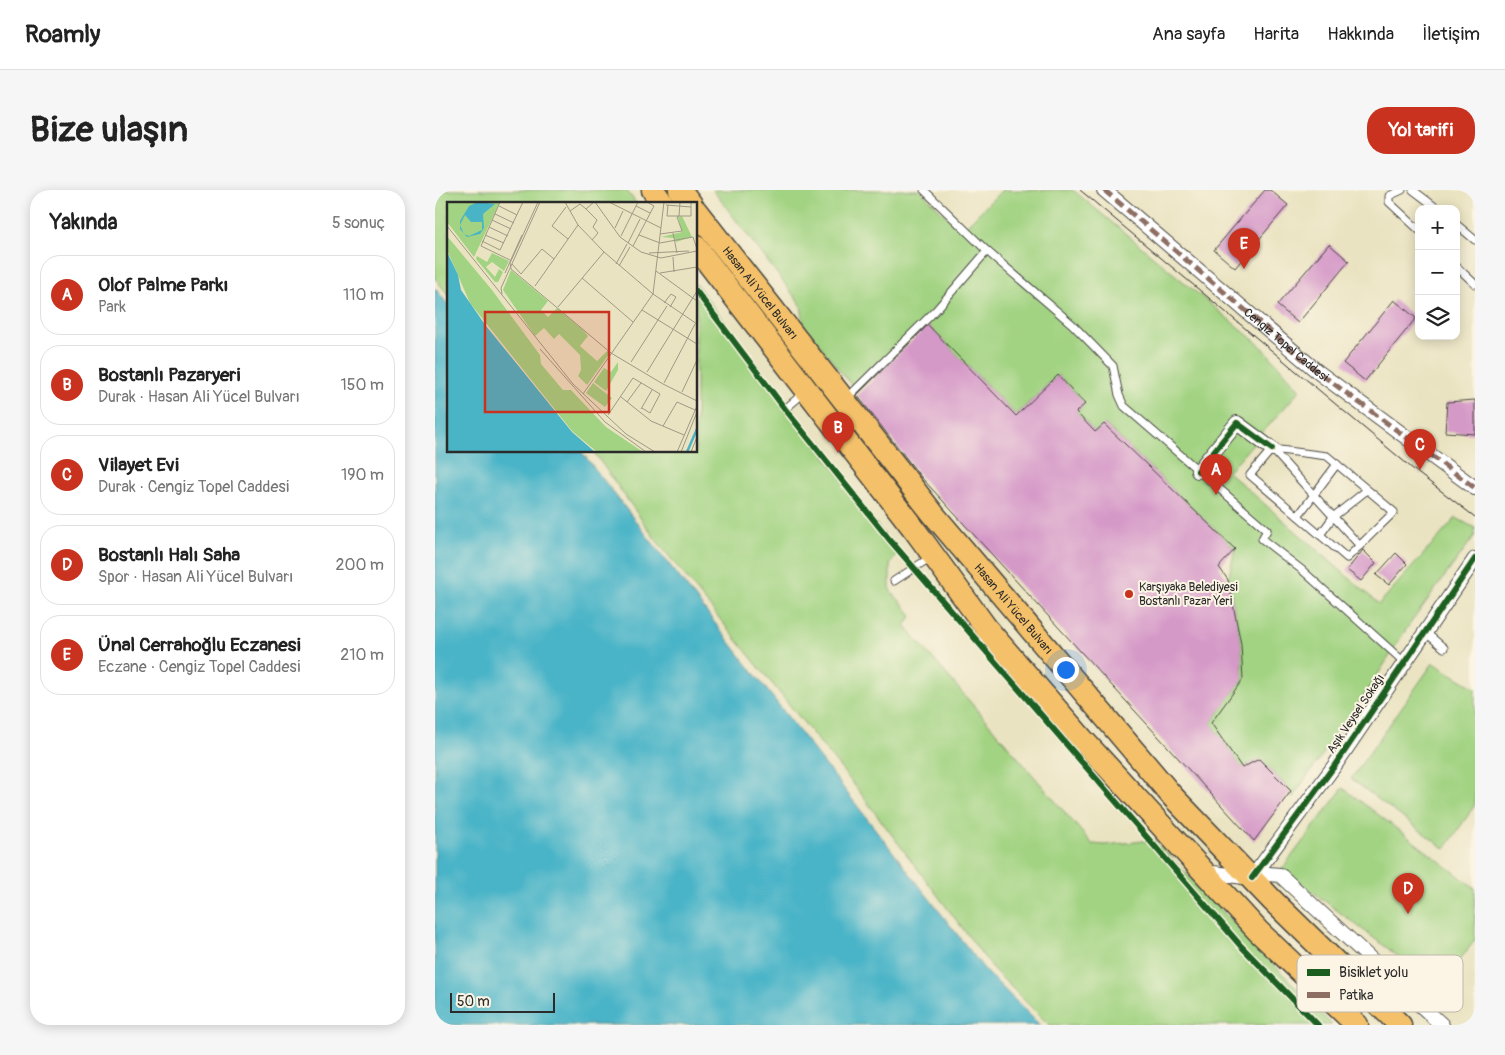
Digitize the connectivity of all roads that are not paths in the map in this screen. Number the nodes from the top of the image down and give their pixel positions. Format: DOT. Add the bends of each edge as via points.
graph roads {
  1 [pos="653,190"];
  2 [pos="680,190"];
  3 [pos="924,190"];
  4 [pos="1104,190"];
  5 [pos="1402,190"];
  6 [pos="1413,190"];
  7 [pos="662,202"];
  8 [pos="689,202"];
  9 [pos="1434,205"];
  10 [pos="697,212"];
  11 [pos="1415,226"];
  12 [pos="1460,227"];
  13 [pos="1475,240"];
  14 [pos="697,247"];
  15 [pos="987,251"];
  16 [pos="1460,270"];
  17 [pos="1475,284"];
  18 [pos="807,391"];
  19 [pos="845,401"];
  20 [pos="785,409"];
  21 [pos="1272,449"];
  22 [pos="1337,464"];
  23 [pos="1199,471"];
  24 [pos="1475,488"];
  25 [pos="1367,490"];
  26 [pos="1314,496"];
  27 [pos="1298,516"];
  28 [pos="1333,517"];
  29 [pos="1319,534"];
  30 [pos="1360,546"];
  31 [pos="933,556"];
  32 [pos="1475,559"];
  33 [pos="893,581"];
  34 [pos="1425,632"];
  35 [pos="1443,648"];
  36 [pos="1404,662"];
  37 [pos="1204,872"];
  38 [pos="1251,878"];
  39 [pos="1329,955"];
  40 [pos="1366,955"];
  41 [pos="1297,968"];
  42 [pos="1343,1012"];
  43 [pos="1387,1012"];
  44 [pos="1428,1012"];
  45 [pos="1357,1025"];
  46 [pos="1400,1025"];
  47 [pos="1442,1025"];
  1 -- 7 [label="main road"];
  2 -- 8 [label="main road"];
  3 -- 15 [label="lane"];
  4 -- 24 [label="street, Cengiz Topel Caddesi" via="1318,372"];
  5 -- 11 [label="lane" via="1389,196 1389,202"];
  6 -- 9 [label="lane"];
  10 -- 19 [label="main road, Hasan Ali Yücel Bulvarı"];
  12 -- 13 [label="lane"];
  14 -- 18 [label="main road, Hasan Ali Yücel Bulvarı"];
  15 -- 19 [label="lane" via="937,310"];
  15 -- 23 [label="lane" via="1072,324 1113,366 1124,406"];
  16 -- 17 [label="lane"];
  18 -- 20 [label="lane"];
  18 -- 31 [label="main road, Hasan Ali Yücel Bulvarı"];
  19 -- 38 [label="main road, Hasan Ali Yücel Bulvarı" via="934,515 1167,790"];
  21 -- 22 [label="lane" via="1327,456"];
  21 -- 23 [label="street" via="1237,423"];
  21 -- 26 [label="lane"];
  21 -- 27 [label="lane" via="1250,475"];
  22 -- 25 [label="lane"];
  22 -- 26 [label="lane"];
  23 -- 36 [label="lane" via="1267,530 1262,538"];
  25 -- 28 [label="lane"];
  25 -- 30 [label="lane" via="1394,512"];
  26 -- 27 [label="lane"];
  26 -- 28 [label="lane"];
  27 -- 29 [label="lane"];
  28 -- 29 [label="lane"];
  28 -- 30 [label="lane"];
  29 -- 30 [label="lane" via="1347,558"];
  31 -- 33 [label="lane"];
  31 -- 37 [label="main road, Hasan Ali Yücel Bulvarı" via="987,629"];
  32 -- 34 [label="street, Aşık Veysel Sokağı"];
  34 -- 35 [label="lane"];
  34 -- 36 [label="street, Aşık Veysel Sokağı"];
  36 -- 38 [label="street, Aşık Veysel Sokağı" via="1335,764"];
  37 -- 38 [label="street"];
  37 -- 41 [label="main road, Hasan Ali Yücel Bulvarı"];
  38 -- 39 [label="main road, Hasan Ali Yücel Bulvarı"];
  38 -- 40 [label="street" via="1268,874 1280,876"];
  42 -- 45 [label="main road, Hasan Ali Yücel Bulvarı"];
  43 -- 46 [label="main road, Hasan Ali Yücel Bulvarı"];
  44 -- 47 [label="street"];
}
